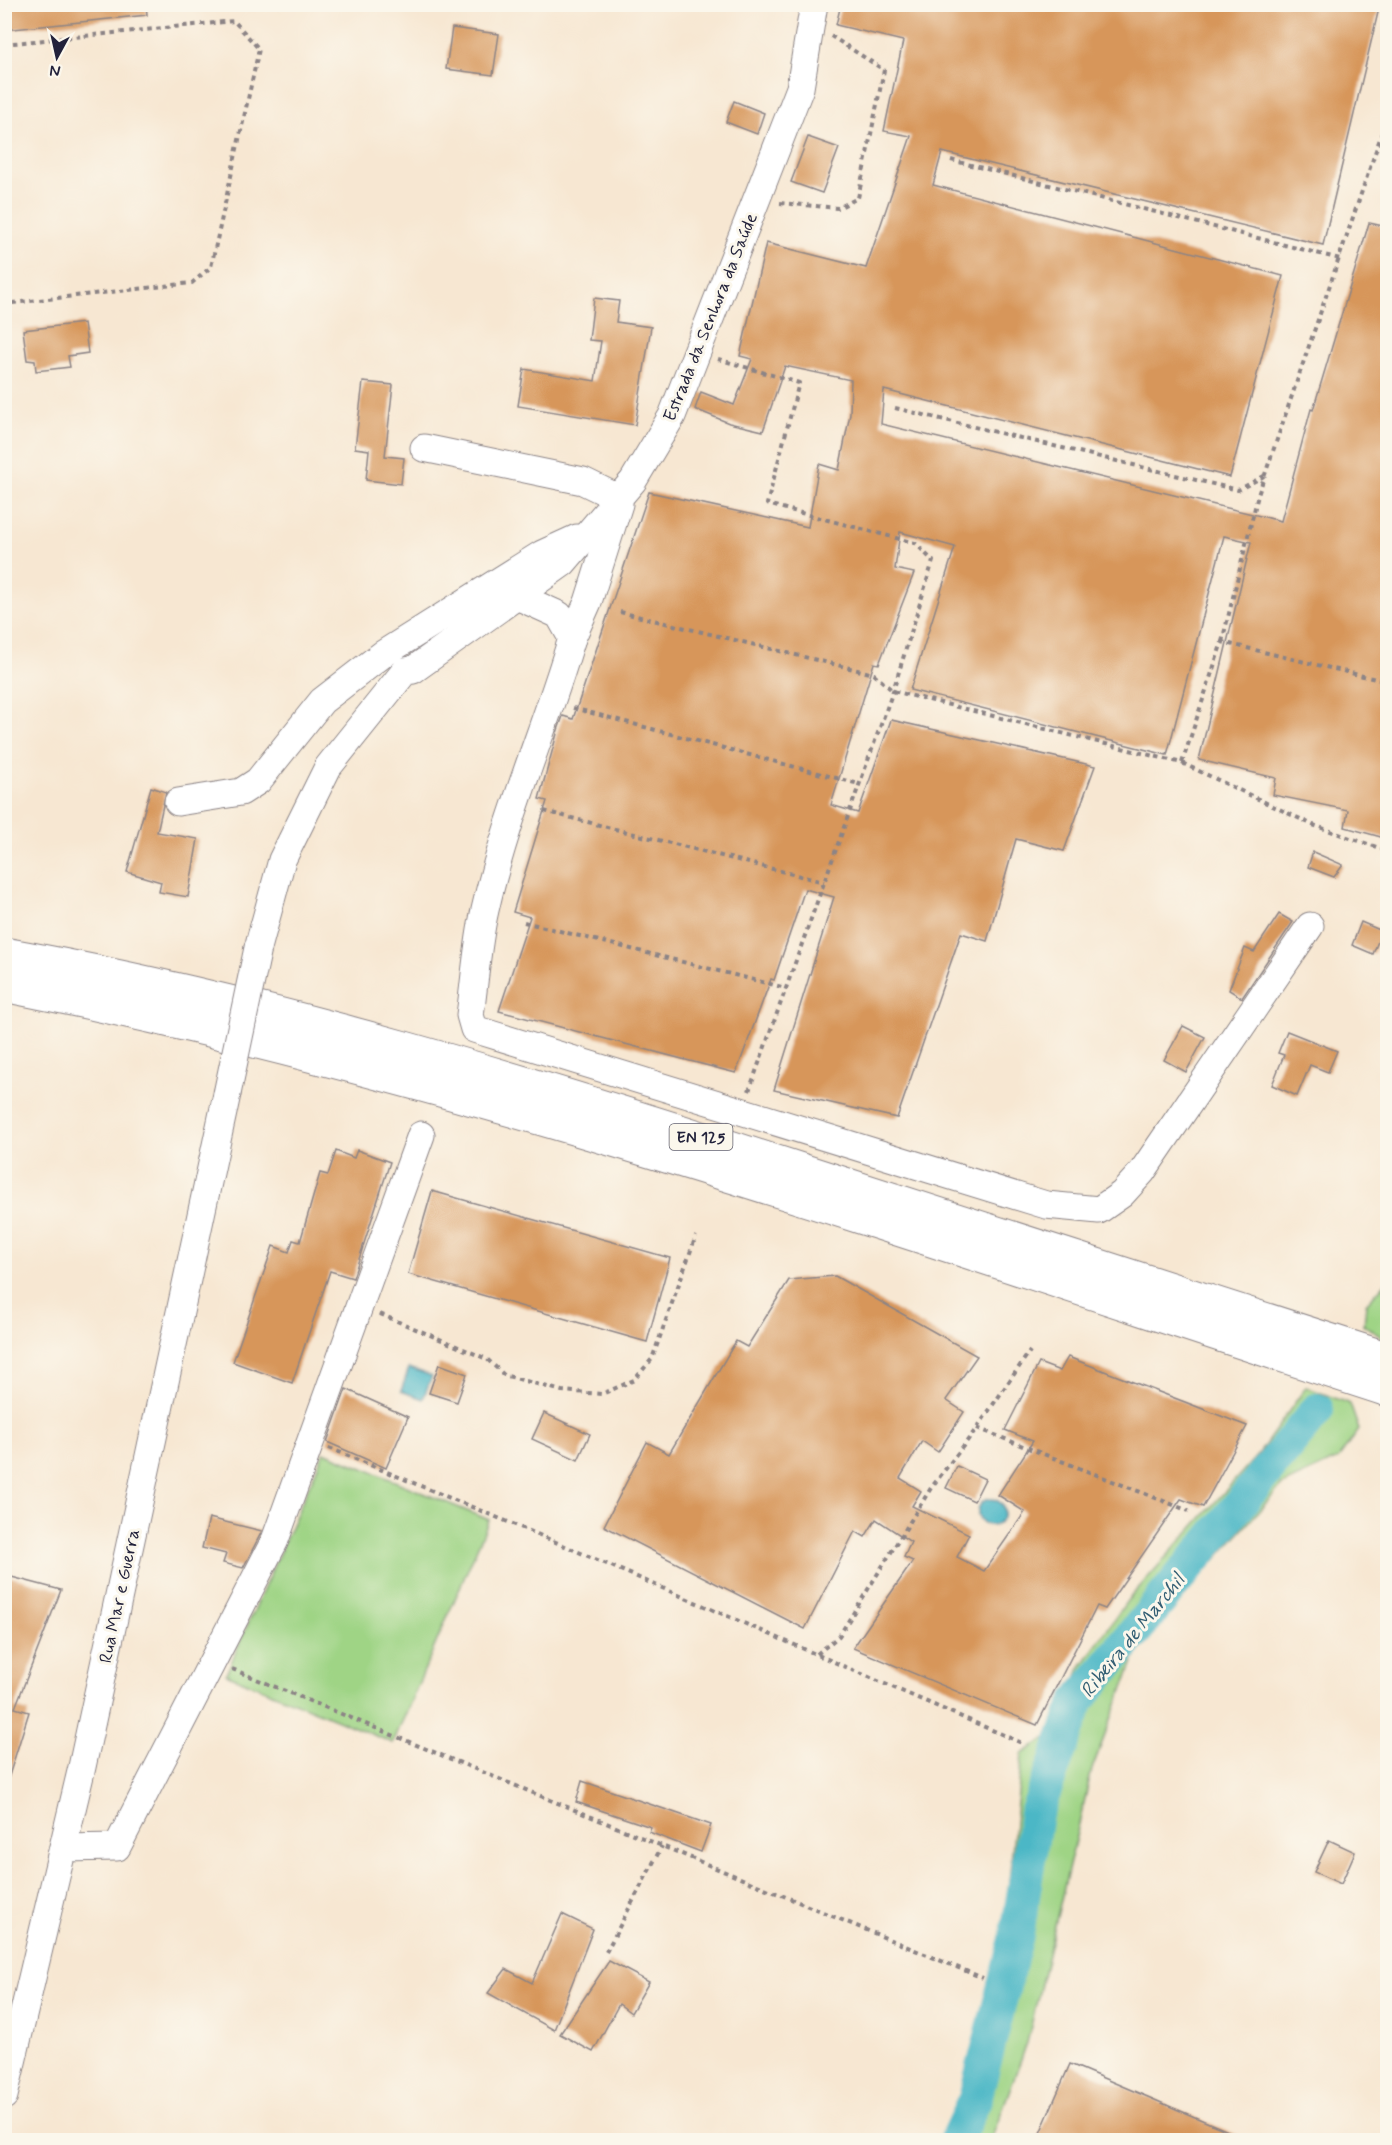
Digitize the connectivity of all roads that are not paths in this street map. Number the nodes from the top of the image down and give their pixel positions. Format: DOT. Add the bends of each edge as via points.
graph roads {
  1 [pos="814,4"];
  2 [pos="424,448"];
  3 [pos="620,495"];
  4 [pos="589,532"];
  5 [pos="517,596"];
  6 [pos="572,638"];
  7 [pos="178,802"];
  8 [pos="1310,926"];
  9 [pos="258,948"];
  10 [pos="4,954"];
  11 [pos="4,985"];
  12 [pos="421,1135"];
  13 [pos="1388,1359"];
  14 [pos="1388,1390"];
  15 [pos="63,1848"];
  16 [pos="4,2096"];
  1 -- 3 [label="street, Estrada da Senhora da Saúde" via="800,88 697,353 672,416"];
  2 -- 3 [label="street" via="583,481"];
  3 -- 4 [label="street, Estrada da Senhora da Saúde"];
  3 -- 6 [label="street" via="588,602"];
  4 -- 5 [label="street, Estrada da Senhora da Saúde" via="563,563"];
  4 -- 7 [label="street" via="542,554 383,654 322,701 258,781 241,792"];
  5 -- 6 [label="street" via="559,615"];
  5 -- 9 [label="street, Estrada da Senhora da Saúde" via="412,670 405,671 328,767 282,860"];
  6 -- 8 [label="street" via="506,833 485,911 470,1015 474,1029 1046,1205 1099,1210 1122,1194 1142,1172"];
  9 -- 15 [label="street, Rua Mar e Guerra, bridge"];
  10 -- 13 [label="main road, EN 125" via="215,1000 466,1064"];
  11 -- 14 [label="main road, EN 125" via="207,1028 486,1102"];
  12 -- 15 [label="street" via="275,1540 117,1847"];
  15 -- 16 [label="street, Rua Mar e Guerra"];
}
